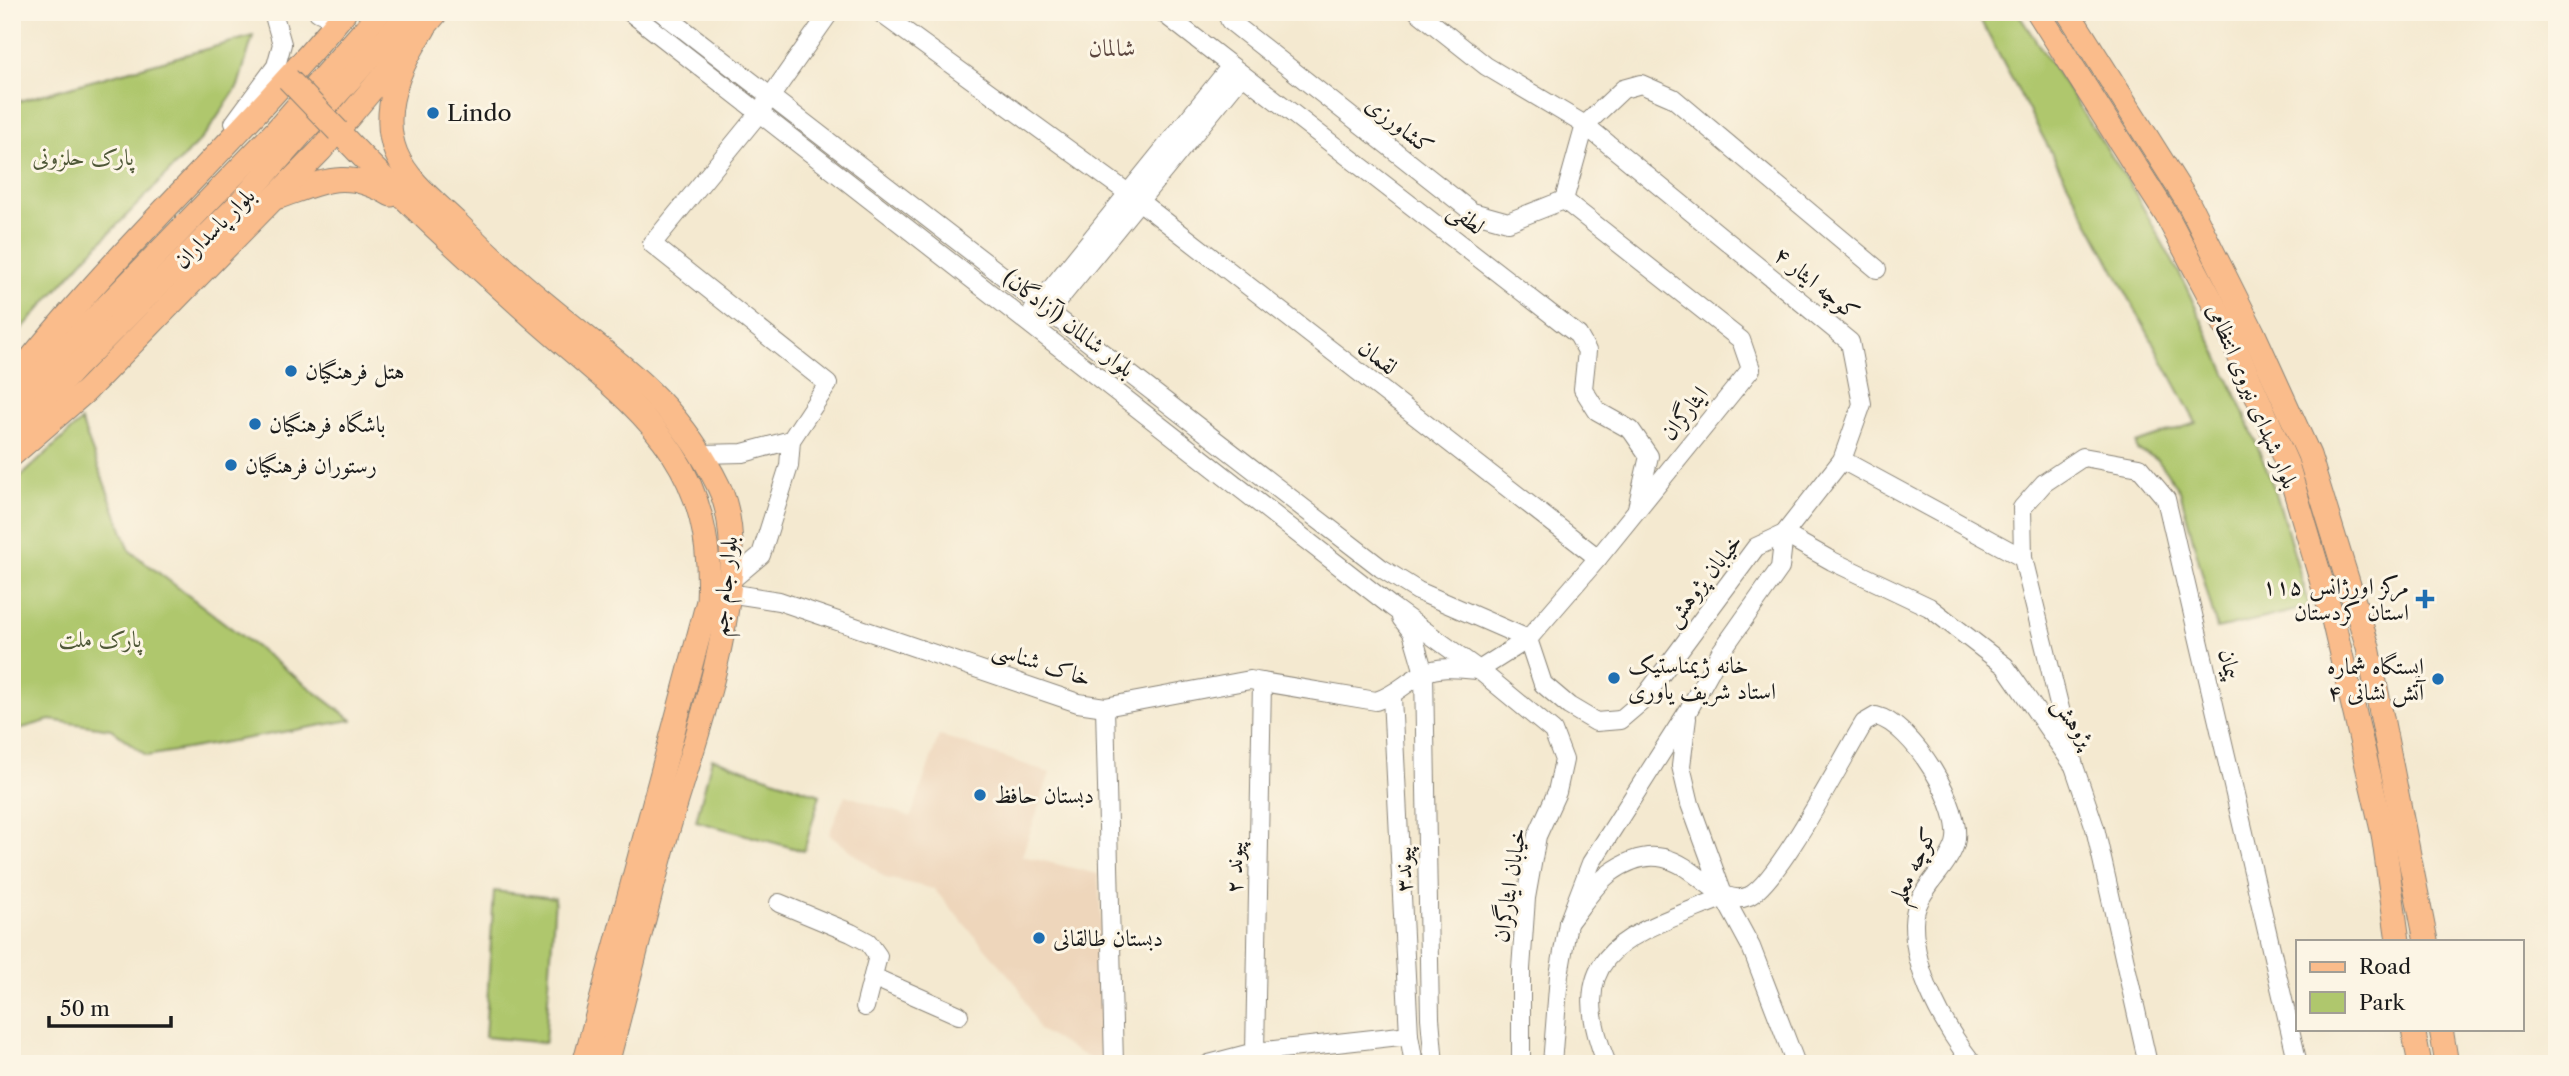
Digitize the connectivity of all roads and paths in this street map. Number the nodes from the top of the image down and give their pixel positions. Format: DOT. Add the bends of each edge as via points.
graph roads {
  1 [pos="273,12"];
  2 [pos="380,12"];
  3 [pos="630,12"];
  4 [pos="830,12"];
  5 [pos="879,12"];
  6 [pos="1162,12"];
  7 [pos="1226,12"];
  8 [pos="1418,12"];
  9 [pos="2038,12"];
  10 [pos="666,14"];
  11 [pos="334,15"];
  12 [pos="2070,15"];
  13 [pos="423,18"];
  14 [pos="655,31"];
  15 [pos="2052,33"];
  16 [pos="1237,70"];
  17 [pos="288,79"];
  18 [pos="771,96"];
  19 [pos="759,113"];
  20 [pos="1585,125"];
  21 [pos="338,131"];
  22 [pos="217,156"];
  23 [pos="1133,198"];
  24 [pos="272,199"];
  25 [pos="1563,200"];
  26 [pos="415,209"];
  27 [pos="1877,270"];
  28 [pos="1044,308"];
  29 [pos="1031,324"];
  30 [pos="615,372"];
  31 [pos="12,382"];
  32 [pos="12,404"];
  33 [pos="12,437"];
  34 [pos="791,440"];
  35 [pos="1216,441"];
  36 [pos="702,454"];
  37 [pos="12,455"];
  38 [pos="1202,458"];
  39 [pos="1842,460"];
  40 [pos="1637,509"];
  41 [pos="1784,534"];
  42 [pos="1598,558"];
  43 [pos="2023,558"];
  44 [pos="729,588"];
  45 [pos="1392,607"];
  46 [pos="1528,639"];
  47 [pos="1479,670"];
  48 [pos="1424,673"];
  49 [pos="1262,682"];
  50 [pos="1392,697"];
  51 [pos="1105,707"];
  52 [pos="1688,711"];
  53 [pos="2074,766"];
  54 [pos="1724,897"];
  55 [pos="779,903"];
  56 [pos="1568,923"];
  57 [pos="2398,940"];
  58 [pos="2426,940"];
  59 [pos="873,977"];
  60 [pos="865,1007"];
  61 [pos="959,1015"];
  62 [pos="2413,1030"];
  63 [pos="2441,1030"];
  64 [pos="1409,1035"];
  65 [pos="1255,1052"];
  66 [pos="584,1064"];
  67 [pos="607,1064"];
  68 [pos="1114,1064"];
  69 [pos="1209,1064"];
  70 [pos="1414,1064"];
  71 [pos="1434,1064"];
  72 [pos="1521,1064"];
  73 [pos="1552,1064"];
  74 [pos="1607,1064"];
  75 [pos="1796,1064"];
  76 [pos="1973,1064"];
  77 [pos="2148,1064"];
  78 [pos="2298,1064"];
  79 [pos="2420,1064"];
  80 [pos="2446,1064"];
  1 -- 22 [label="street" via="282,44 276,66 235,122"];
  2 -- 32 [label="main road, بلوار پاسداران" via="274,134"];
  3 -- 14 [label="street, بلوار شالمان (آزادگان)"];
  4 -- 18 [label="street"];
  5 -- 23 [label="street, لقمان"];
  6 -- 16 [label="street, لطفی"];
  7 -- 25 [label="street, کشاورزی" via="1240,30 1472,212 1508,222"];
  8 -- 20 [label="street, کوچه ایثار ۴" via="1486,66"];
  9 -- 15 [label="main road, بلوار شهدای نیروی انتظامی"];
  10 -- 14 [label="street"];
  10 -- 18 [label="street, بلوار شالمان (آزادگان)"];
  11 -- 17 [label="main road"];
  12 -- 15 [label="main road"];
  12 -- 58 [label="main road, بلوار شهدای نیروی انتظامی" via="2189,204 2309,455 2368,647"];
  13 -- 21 [label="main road"];
  13 -- 30 [label="main road, بلوار جام جم" via="394,87 390,119 397,155 416,182 479,245"];
  13 -- 33 [label="main road, بلوار پاسداران"];
  14 -- 19 [label="street, بلوار شالمان (آزادگان)"];
  15 -- 57 [label="main road, بلوار شهدای نیروی انتظامی" via="2167,216 2229,332 2287,464 2333,620 2377,807"];
  16 -- 23 [label="street"];
  16 -- 40 [label="street, لطفی" via="1578,335 1587,351 1583,389 1597,411 1631,430 1649,456"];
  17 -- 21 [label="main road, بلوار جام جم, bridge"];
  17 -- 22 [label="main road"];
  18 -- 19 [label="street"];
  18 -- 28 [label="street, بلوار شالمان (آزادگان)"];
  19 -- 29 [label="street, بلوار شالمان (آزادگان)"];
  19 -- 34 [label="street" via="652,244 828,384"];
  20 -- 25 [label="street"];
  20 -- 27 [label="street" via="1622,89 1641,84 1673,98"];
  20 -- 39 [label="street, کوچه ایثار ۴" via="1850,342 1862,404"];
  21 -- 24 [label="main road"];
  21 -- 26 [label="main road, بلوار جام جم"];
  22 -- 31 [label="main road" via="113,264"];
  23 -- 28 [label="street"];
  23 -- 42 [label="street, لقمان"];
  24 -- 26 [label="main road" via="325,181 354,178"];
  24 -- 37 [label="main road" via="86,391"];
  25 -- 40 [label="street, ایثارگران" via="1741,340 1751,369"];
  26 -- 30 [label="main road, بلوار جام جم" via="540,323"];
  28 -- 29 [label="street"];
  28 -- 35 [label="street, بلوار شالمان (آزادگان)"];
  29 -- 38 [label="street, بلوار شالمان (آزادگان)"];
  30 -- 36 [label="main road, بلوار جام جم" via="657,395"];
  30 -- 66 [label="main road, بلوار جام جم" via="685,475 700,507 710,571 708,601"];
  34 -- 36 [label="street" via="743,453"];
  34 -- 44 [label="street" via="789,466 761,555"];
  35 -- 38 [label="street"];
  35 -- 46 [label="street, بلوار شالمان (آزادگان)" via="1381,568 1418,591"];
  36 -- 44 [label="main road, بلوار جام جم" via="730,520"];
  38 -- 45 [label="street, بلوار شالمان (آزادگان)"];
  39 -- 41 [label="street, کوچه ایثار ۴"];
  39 -- 43 [label="street"];
  40 -- 42 [label="street, ایثارگران"];
  41 -- 46 [label="street, خیابان پژوهش" via="1756,547 1640,704 1620,720 1597,722 1543,684"];
  41 -- 52 [label="street" via="1780,568 1720,653"];
  41 -- 53 [label="street, پژوهش" via="1929,607 2005,666"];
  42 -- 46 [label="street, ایثارگران"];
  43 -- 53 [label="street"];
  43 -- 78 [label="street, پیمان" via="2022,508 2044,483 2083,457 2139,467 2166,499"];
  44 -- 51 [label="street, خاک شناسی" via="1077,703"];
  44 -- 67 [label="main road, بلوار جام جم" via="696,738"];
  45 -- 47 [label="street, بلوار شالمان (آزادگان)"];
  45 -- 48 [label="street, پیوند۳" via="1412,632"];
  46 -- 47 [label="street, ایثارگران"];
  47 -- 48 [label="street" via="1448,667"];
  47 -- 72 [label="street, خیابان ایثارگران" via="1553,732 1564,760 1558,792 1537,836 1527,898"];
  48 -- 50 [label="street"];
  48 -- 71 [label="street, پیوند۳"];
  49 -- 50 [label="street, خاک شناسی" via="1376,701"];
  49 -- 51 [label="street, خاک شناسی" via="1250,680"];
  49 -- 65 [label="street, پیوند ۲"];
  50 -- 64 [label="street, پیوند۳"];
  51 -- 68 [label="street"];
  52 -- 54 [label="street" via="1681,766"];
  52 -- 56 [label="street" via="1591,863"];
  53 -- 77 [label="street, پژوهش" via="2095,828"];
  54 -- 56 [label="street" via="1689,867 1661,856 1634,860 1608,874"];
  54 -- 74 [label="street" via="1631,936 1609,953 1594,977 1591,1003"];
  54 -- 75 [label="street" via="1751,947"];
  54 -- 76 [label="street, کوچه معلم" via="1743,898 1760,890 1864,723 1882,717 1911,737 1949,800 1958,831 1954,847 1920,899 1914,919 1915,948 1940,1011"];
  55 -- 59 [label="street" via="867,942 878,956"];
  56 -- 73 [label="street" via="1557,988"];
  59 -- 60 [label="street"];
  59 -- 61 [label="street"];
  62 -- 79 [label="main road"];
  63 -- 80 [label="main road"];
  64 -- 65 [label="street"];
  64 -- 70 [label="street, پیوند۳"];
  65 -- 69 [label="street"];
}
